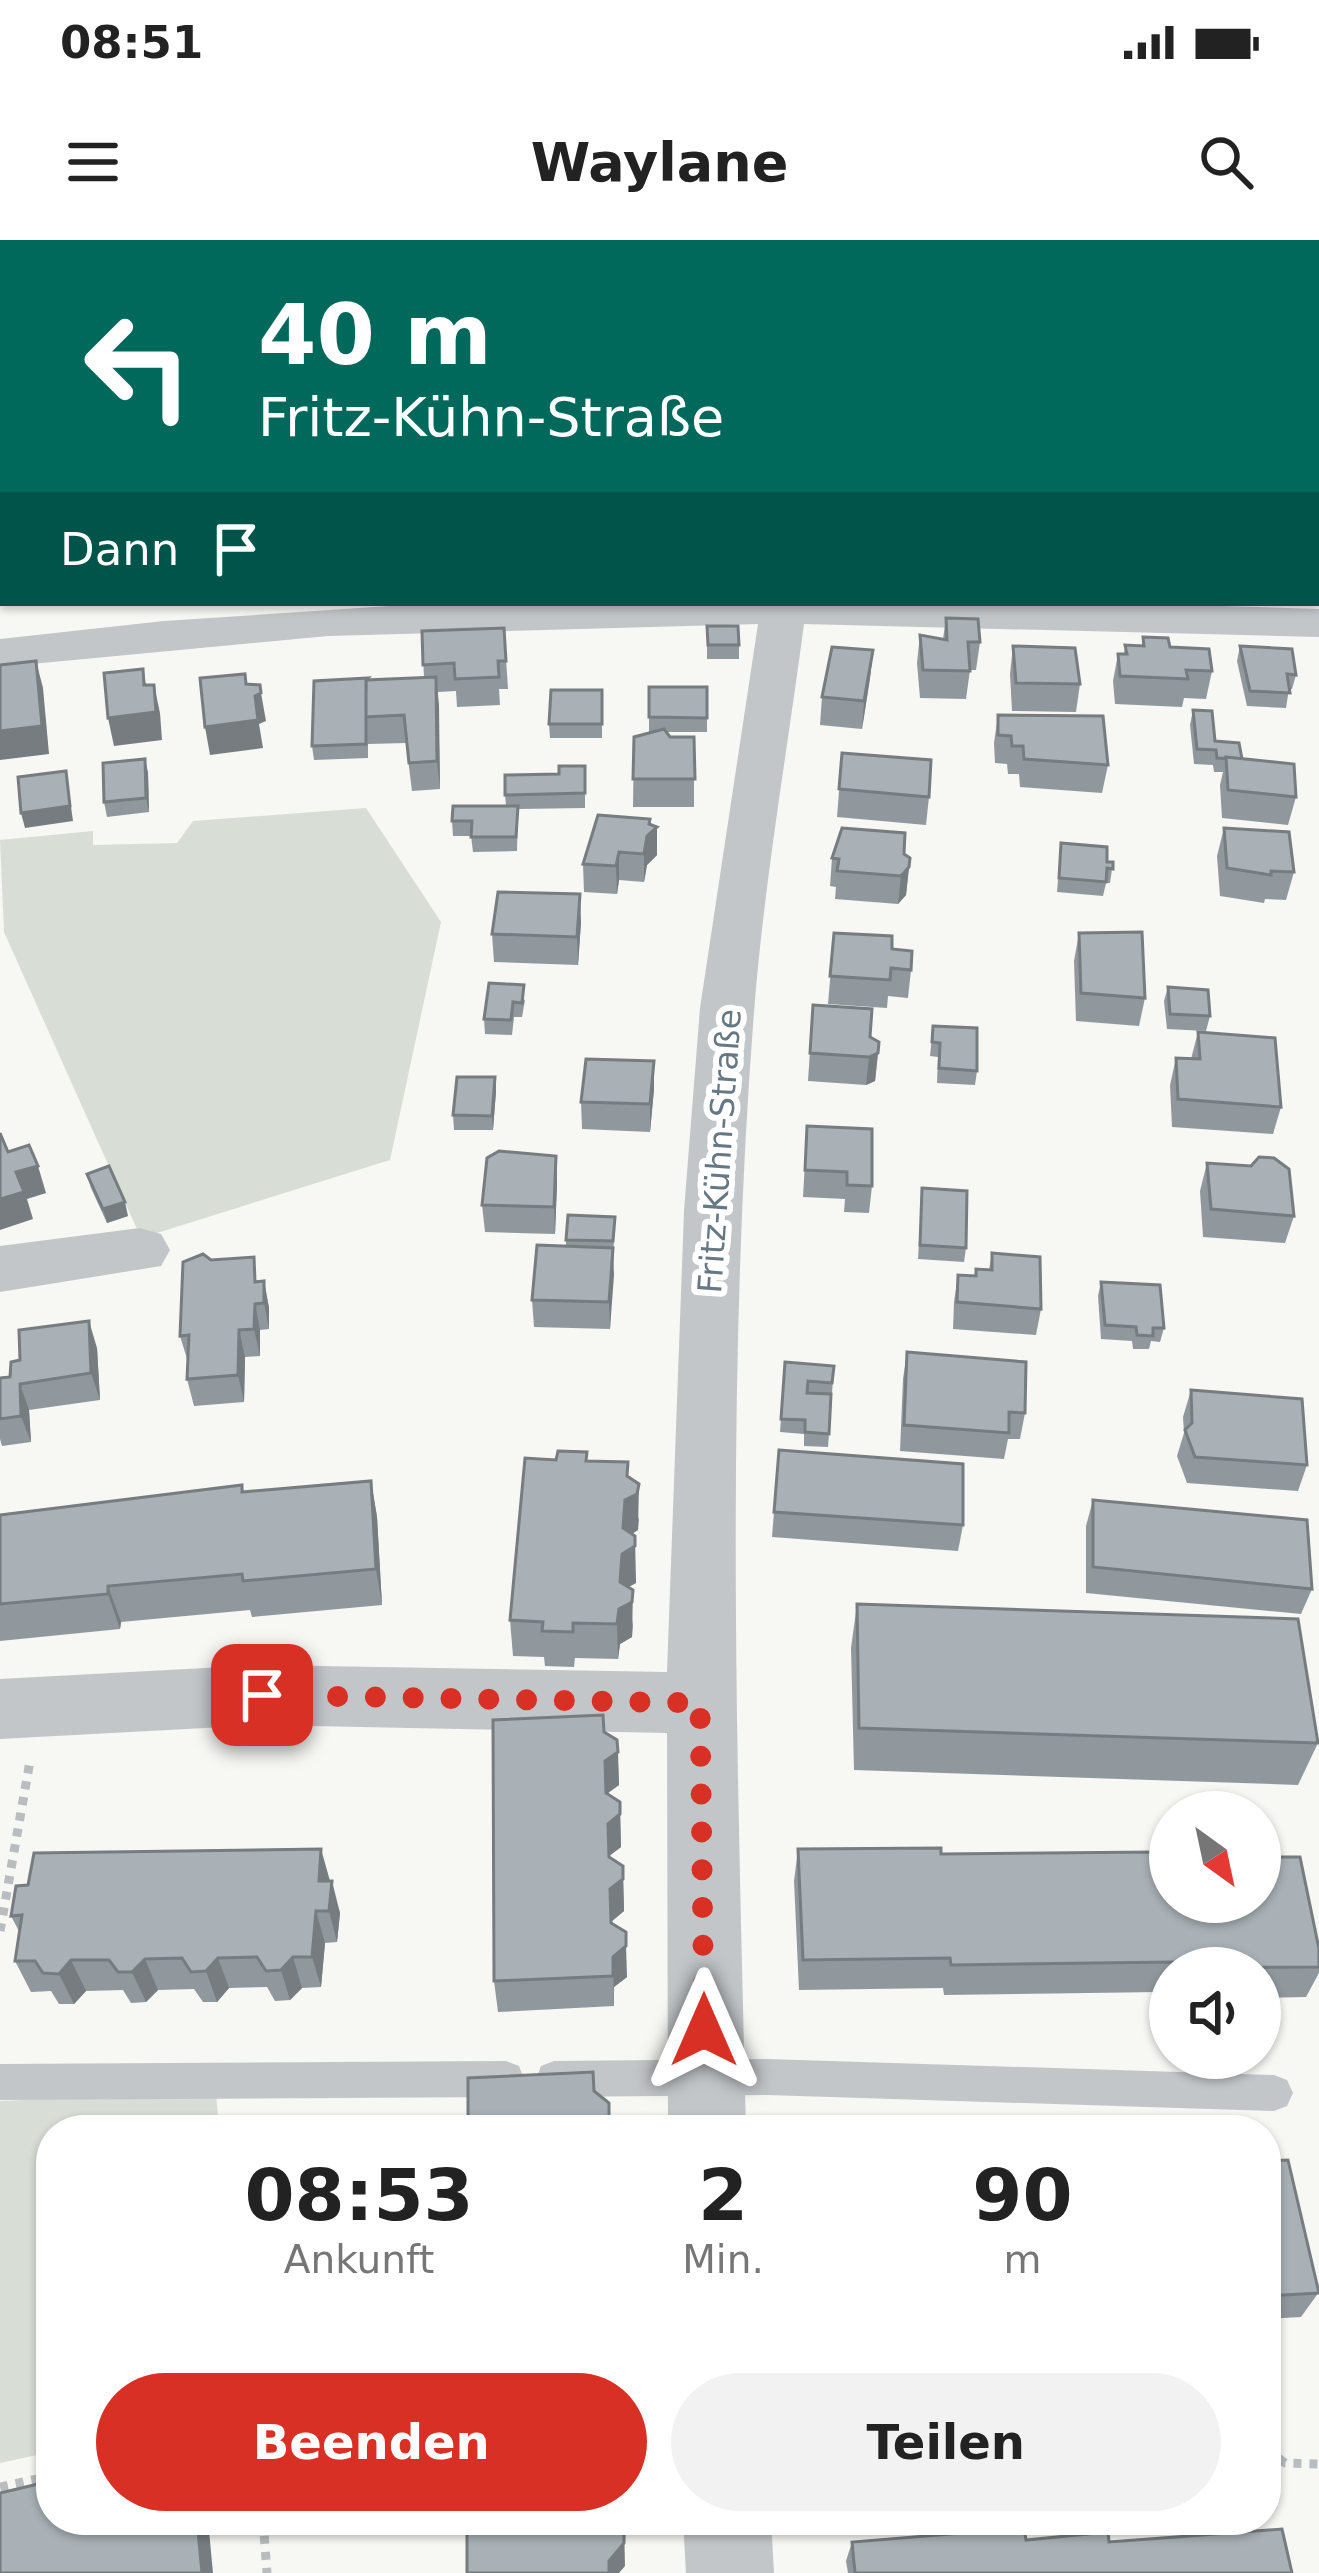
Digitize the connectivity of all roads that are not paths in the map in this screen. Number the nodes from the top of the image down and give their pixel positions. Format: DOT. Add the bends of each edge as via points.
graph roads {
  1 [pos="783,607"];
  2 [pos="1319,623"];
  3 [pos="0,653"];
  4 [pos="140,1250"];
  5 [pos="0,1269"];
  6 [pos="700,1703"];
  7 [pos="20,1707"];
  8 [pos="0,2082"];
  9 [pos="1274,2093"];
  10 [pos="705,2104"];
  11 [pos="728,2535"];
  12 [pos="730,2573"];
  1 -- 2 [label="street"];
  1 -- 3 [label="street" via="340,622"];
  1 -- 6 [label="street, Fritz-Kühn-Straße" via="727,1008 713,1210"];
  4 -- 5 [label="street"];
  6 -- 7 [label="street" via="262,1695"];
  6 -- 10 [label="street, Fritz-Kühn-Straße"];
  8 -- 10 [label="lane"];
  9 -- 10 [label="lane"];
  11 -- 12 [label="street"];
}
